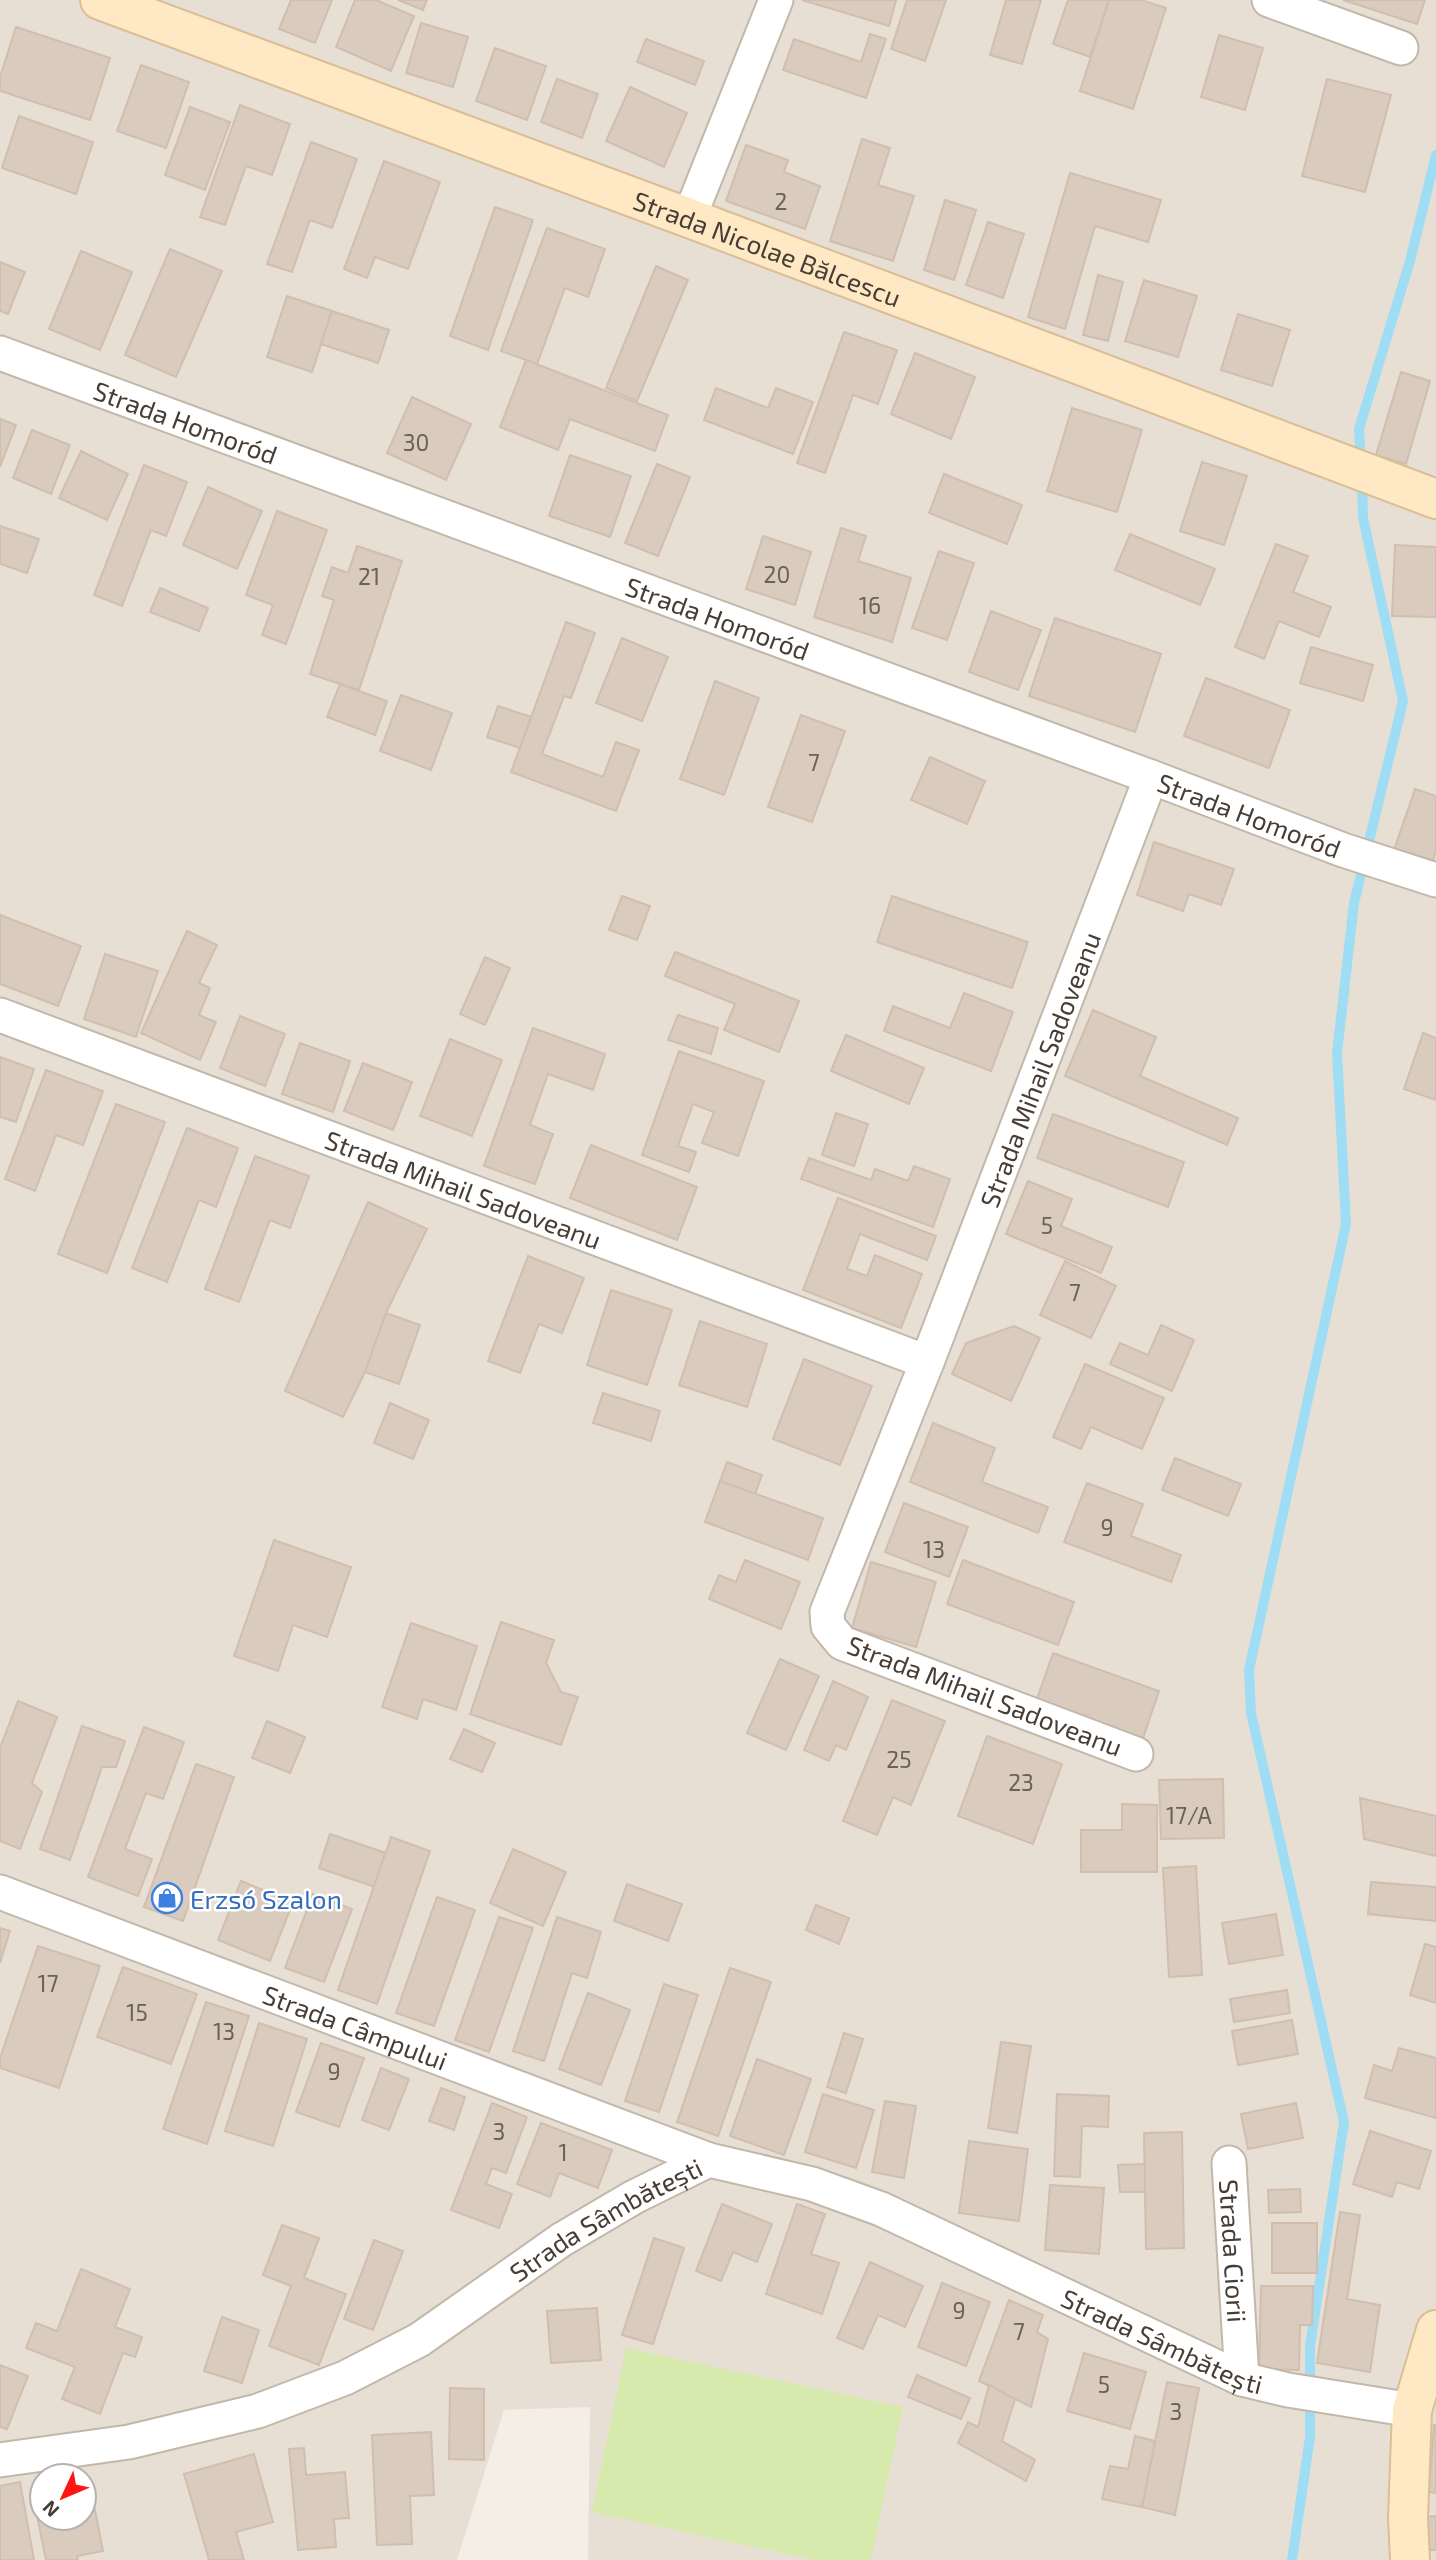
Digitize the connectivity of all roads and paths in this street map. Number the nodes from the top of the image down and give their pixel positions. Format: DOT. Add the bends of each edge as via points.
graph roads {
  1 [pos="100,0"];
  2 [pos="776,0"];
  3 [pos="1269,0"];
  4 [pos="1401,48"];
  5 [pos="689,218"];
  6 [pos="0,353"];
  7 [pos="1436,499"];
  8 [pos="1151,777"];
  9 [pos="1436,880"];
  10 [pos="0,1015"];
  11 [pos="927,1362"];
  12 [pos="1136,1754"];
  13 [pos="0,1892"];
  14 [pos="709,2160"];
  15 [pos="1229,2162"];
  16 [pos="1436,2330"];
  17 [pos="1242,2379"];
  18 [pos="1412,2410"];
  19 [pos="0,2460"];
  20 [pos="1410,2560"];
  1 -- 5 [label="main road, Strada Nicolae Bălcescu"];
  2 -- 5 [label="street"];
  3 -- 4 [label="street"];
  5 -- 7 [label="main road, Strada Nicolae Bălcescu"];
  6 -- 8 [label="street, Strada Homoród"];
  8 -- 9 [label="street, Strada Homoród"];
  8 -- 11 [label="street, Strada Mihail Sadoveanu"];
  10 -- 11 [label="street, Strada Mihail Sadoveanu"];
  11 -- 12 [label="street, Strada Mihail Sadoveanu" via="827,1612 828,1626 842,1643"];
  13 -- 14 [label="street, Strada Câmpului"];
  14 -- 17 [label="street, Strada Sâmbătești" via="812,2184 881,2210"];
  14 -- 19 [label="street, Strada Sâmbătești" via="561,2239 419,2340 345,2378 245,2414 129,2442"];
  15 -- 17 [label="street, Strada Ciorii"];
  16 -- 18 [label="main road"];
  17 -- 18 [label="street, Strada Sâmbătești"];
  18 -- 20 [label="main road"];
}
